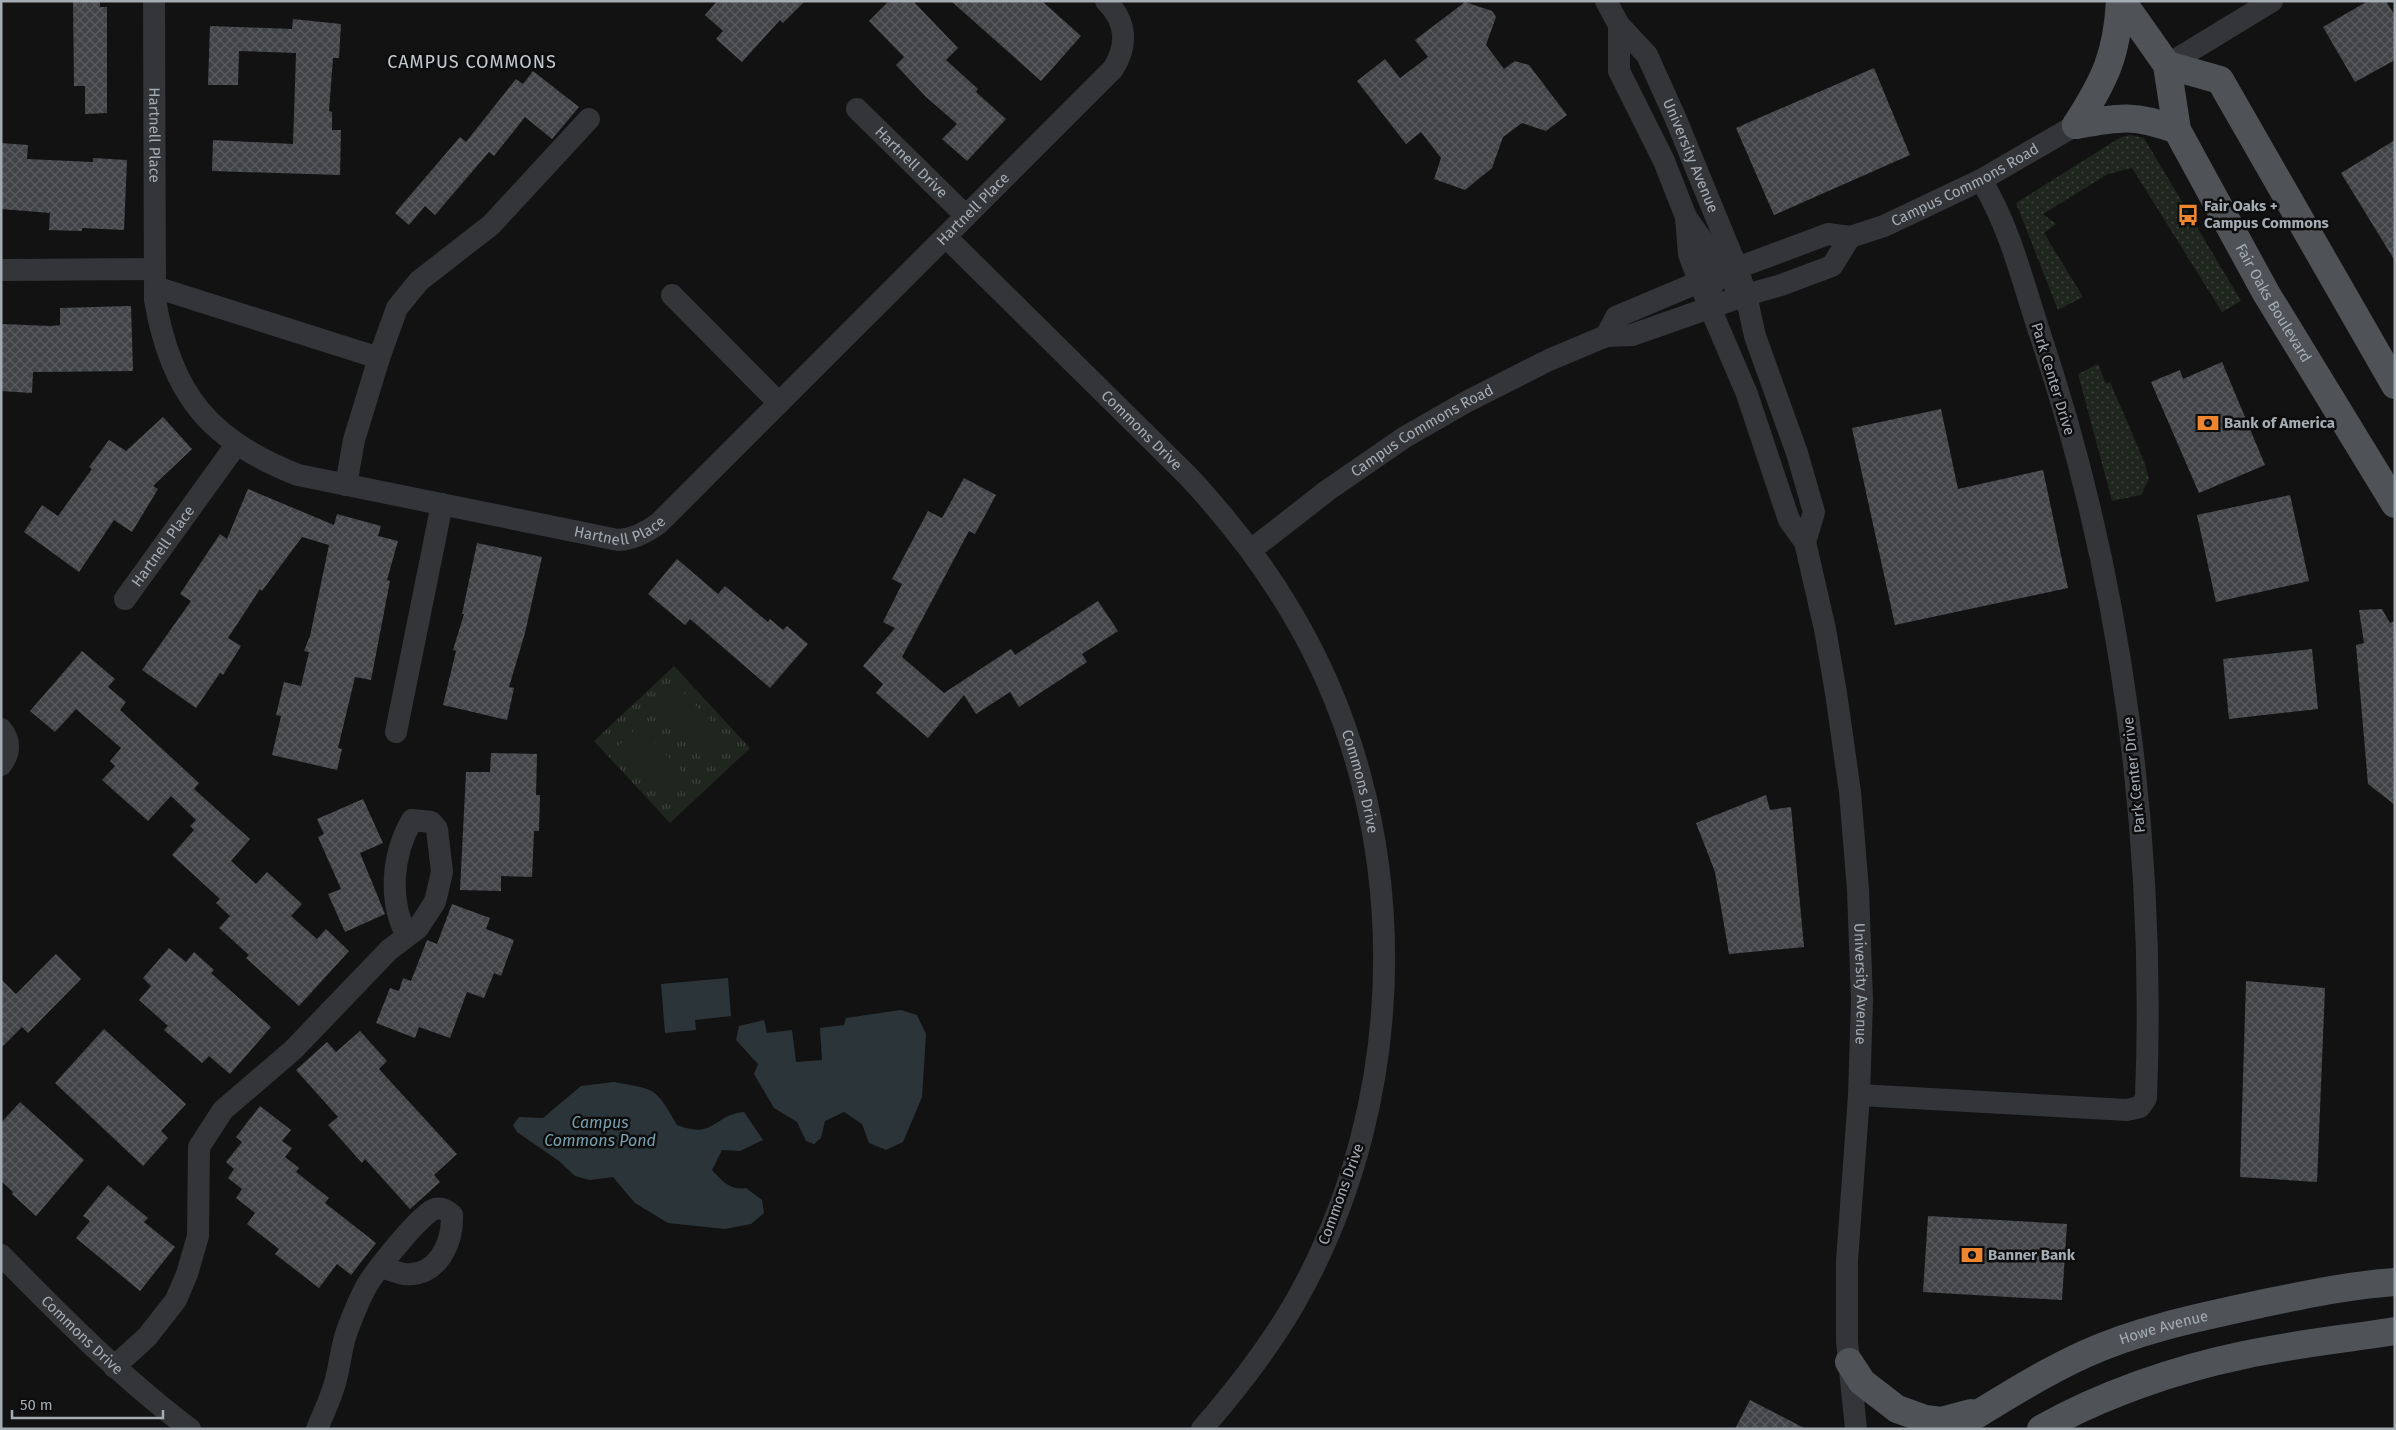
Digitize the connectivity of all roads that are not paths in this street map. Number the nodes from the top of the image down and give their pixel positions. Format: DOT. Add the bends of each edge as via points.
graph roads {
  1 [pos="154,1"];
  2 [pos="1106,1"];
  3 [pos="1606,1"];
  4 [pos="2121,1"];
  5 [pos="2272,1"];
  6 [pos="1619,25"];
  7 [pos="2167,65"];
  8 [pos="857,109"];
  9 [pos="589,120"];
  10 [pos="2076,125"];
  11 [pos="2176,130"];
  12 [pos="1981,180"];
  13 [pos="966,216"];
  14 [pos="1686,217"];
  15 [pos="946,236"];
  16 [pos="1850,237"];
  17 [pos="1737,268"];
  18 [pos="4,270"];
  19 [pos="155,278"];
  20 [pos="1699,282"];
  21 [pos="1746,295"];
  22 [pos="672,296"];
  23 [pos="1711,307"];
  24 [pos="1606,336"];
  25 [pos="379,358"];
  26 [pos="2395,385"];
  27 [pos="779,403"];
  28 [pos="236,445"];
  29 [pos="346,485"];
  30 [pos="442,504"];
  31 [pos="2395,504"];
  32 [pos="1805,542"];
  33 [pos="1251,550"];
  34 [pos="126,599"];
  35 [pos="1,729"];
  36 [pos="396,732"];
  37 [pos="1,765"];
  38 [pos="407,936"];
  39 [pos="1859,1096"];
  40 [pos="382,1266"];
  41 [pos="5,1268"];
  42 [pos="2395,1282"];
  43 [pos="2395,1331"];
  44 [pos="1849,1362"];
  45 [pos="114,1367"];
  46 [pos="1985,1409"];
  47 [pos="190,1429"];
  48 [pos="316,1429"];
  49 [pos="1202,1429"];
  50 [pos="1856,1429"];
  51 [pos="1953,1429"];
  52 [pos="2041,1429"];
  1 -- 19 [label="street, Hartnell Place"];
  2 -- 13 [label="street, Hartnell Place" via="1123,28 1124,45 1113,70"];
  3 -- 6 [label="street, University Avenue"];
  4 -- 7 [label="main road, Fair Oaks Boulevard"];
  4 -- 10 [label="main road" via="2110,64"];
  5 -- 7 [label="street"];
  6 -- 14 [label="street, University Avenue" via="1619,70 1664,161"];
  6 -- 17 [label="street, University Avenue" via="1647,55"];
  7 -- 11 [label="main road, Fair Oaks Boulevard"];
  7 -- 26 [label="main road" via="2220,80"];
  8 -- 13 [label="street, Hartnell Drive"];
  9 -- 25 [label="street" via="491,225 419,281 397,308"];
  10 -- 11 [label="main road" via="2120,117 2151,120"];
  10 -- 12 [label="street, Campus Commons Road"];
  11 -- 31 [label="main road, Fair Oaks Boulevard" via="2266,293"];
  12 -- 16 [label="street, Campus Commons Road" via="1922,209"];
  12 -- 39 [label="street, Park Center Drive" via="1998,208 2058,388 2100,554 2120,662 2136,774 2145,886 2148,962 2146,1098 2140,1107 2127,1110"];
  13 -- 15 [label="street, Hartnell Place"];
  14 -- 20 [label="street, University Avenue" via="1689,254"];
  14 -- 21 [label="street, University Avenue" via="1718,269"];
  15 -- 27 [label="street, Hartnell Place"];
  15 -- 33 [label="street, Commons Drive" via="1188,476"];
  16 -- 17 [label="street, Campus Commons Road" via="1828,234"];
  16 -- 21 [label="street, Campus Commons Road" via="1832,266"];
  17 -- 21 [label="street, University Avenue"];
  18 -- 19 [label="street"];
  19 -- 25 [label="street"];
  19 -- 28 [label="street, Hartnell Place" via="161,334 172,366 199,410"];
  20 -- 21 [label="street"];
  20 -- 23 [label="street, University Avenue"];
  20 -- 24 [label="street" via="1616,317"];
  21 -- 23 [label="street, Campus Commons Road"];
  21 -- 32 [label="street, University Avenue" via="1755,336 1797,452 1814,512"];
  22 -- 27 [label="street"];
  23 -- 24 [label="street, Campus Commons Road" via="1632,335"];
  23 -- 32 [label="street, University Avenue" via="1747,394 1789,520"];
  24 -- 33 [label="street, Campus Commons Road" via="1549,360 1405,437 1328,490"];
  25 -- 29 [label="street" via="354,440"];
  27 -- 30 [label="street, Hartnell Place" via="659,523 630,539 618,540"];
  28 -- 29 [label="street, Hartnell Place" via="266,463 298,475"];
  28 -- 34 [label="street, Hartnell Place"];
  29 -- 30 [label="street, Hartnell Place"];
  30 -- 36 [label="street"];
  32 -- 39 [label="street, University Avenue" via="1833,676 1850,792 1858,890 1861,990"];
  33 -- 49 [label="street, Commons Drive" via="1291,611 1314,654 1334,698 1357,767 1378,862 1383,910 1384,982 1374,1079 1351,1173 1335,1219 1293,1306 1257,1362"];
  35 -- 37 [label="street" via="8,738 9,748"];
  38 -- 45 [label="street" via="389,950 293,1050 223,1110 199,1147 198,1236 180,1292 147,1337"];
  39 -- 44 [label="street, University Avenue" via="1847,1261"];
  40 -- 48 [label="street" via="368,1283 346,1333 335,1384"];
  41 -- 45 [label="street, Commons Drive"];
  42 -- 46 [label="main road, Howe Avenue" via="2307,1294 2216,1313 2126,1338 2084,1355"];
  43 -- 52 [label="main road" via="2244,1355 2169,1374"];
  44 -- 46 [label="main road" via="1862,1382 1877,1396 1915,1416 1941,1422"];
  44 -- 50 [label="street, University Avenue"];
  45 -- 47 [label="street, Commons Drive"];
  46 -- 51 [label="main road, Howe Avenue"];
}
